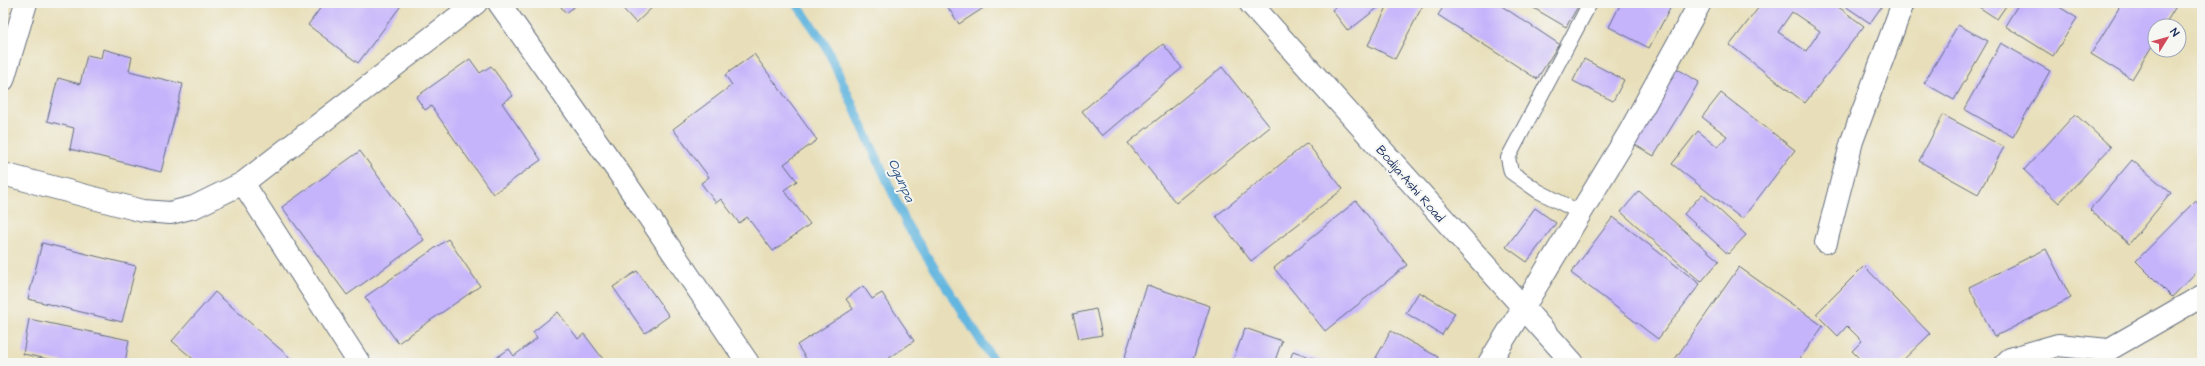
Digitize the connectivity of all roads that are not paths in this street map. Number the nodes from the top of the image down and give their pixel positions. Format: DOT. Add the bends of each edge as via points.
graph roads {
  1 [pos="26,3"];
  2 [pos="476,3"];
  3 [pos="499,3"];
  4 [pos="1250,3"];
  5 [pos="1590,3"];
  6 [pos="1700,3"];
  7 [pos="1903,3"];
  8 [pos="3,80"];
  9 [pos="3,174"];
  10 [pos="243,183"];
  11 [pos="1580,213"];
  12 [pos="1826,242"];
  13 [pos="2202,296"];
  14 [pos="1523,308"];
  15 [pos="360,363"];
  16 [pos="748,363"];
  17 [pos="1489,363"];
  18 [pos="1573,363"];
  19 [pos="2006,363"];
  1 -- 8 [label="street"];
  2 -- 10 [label="street"];
  3 -- 16 [label="street" via="617,170"];
  4 -- 14 [label="street, Bodija-Ashi Road"];
  5 -- 11 [label="lane" via="1508,158 1511,172 1538,191"];
  6 -- 11 [label="street" via="1629,133"];
  7 -- 12 [label="street" via="1852,141"];
  9 -- 10 [label="street" via="143,211 170,213 194,206"];
  10 -- 15 [label="street"];
  11 -- 14 [label="street"];
  13 -- 19 [label="street" via="2108,350 2058,345 2010,359"];
  14 -- 17 [label="street"];
  14 -- 18 [label="street, Bodija-Ashi Road"];
}
